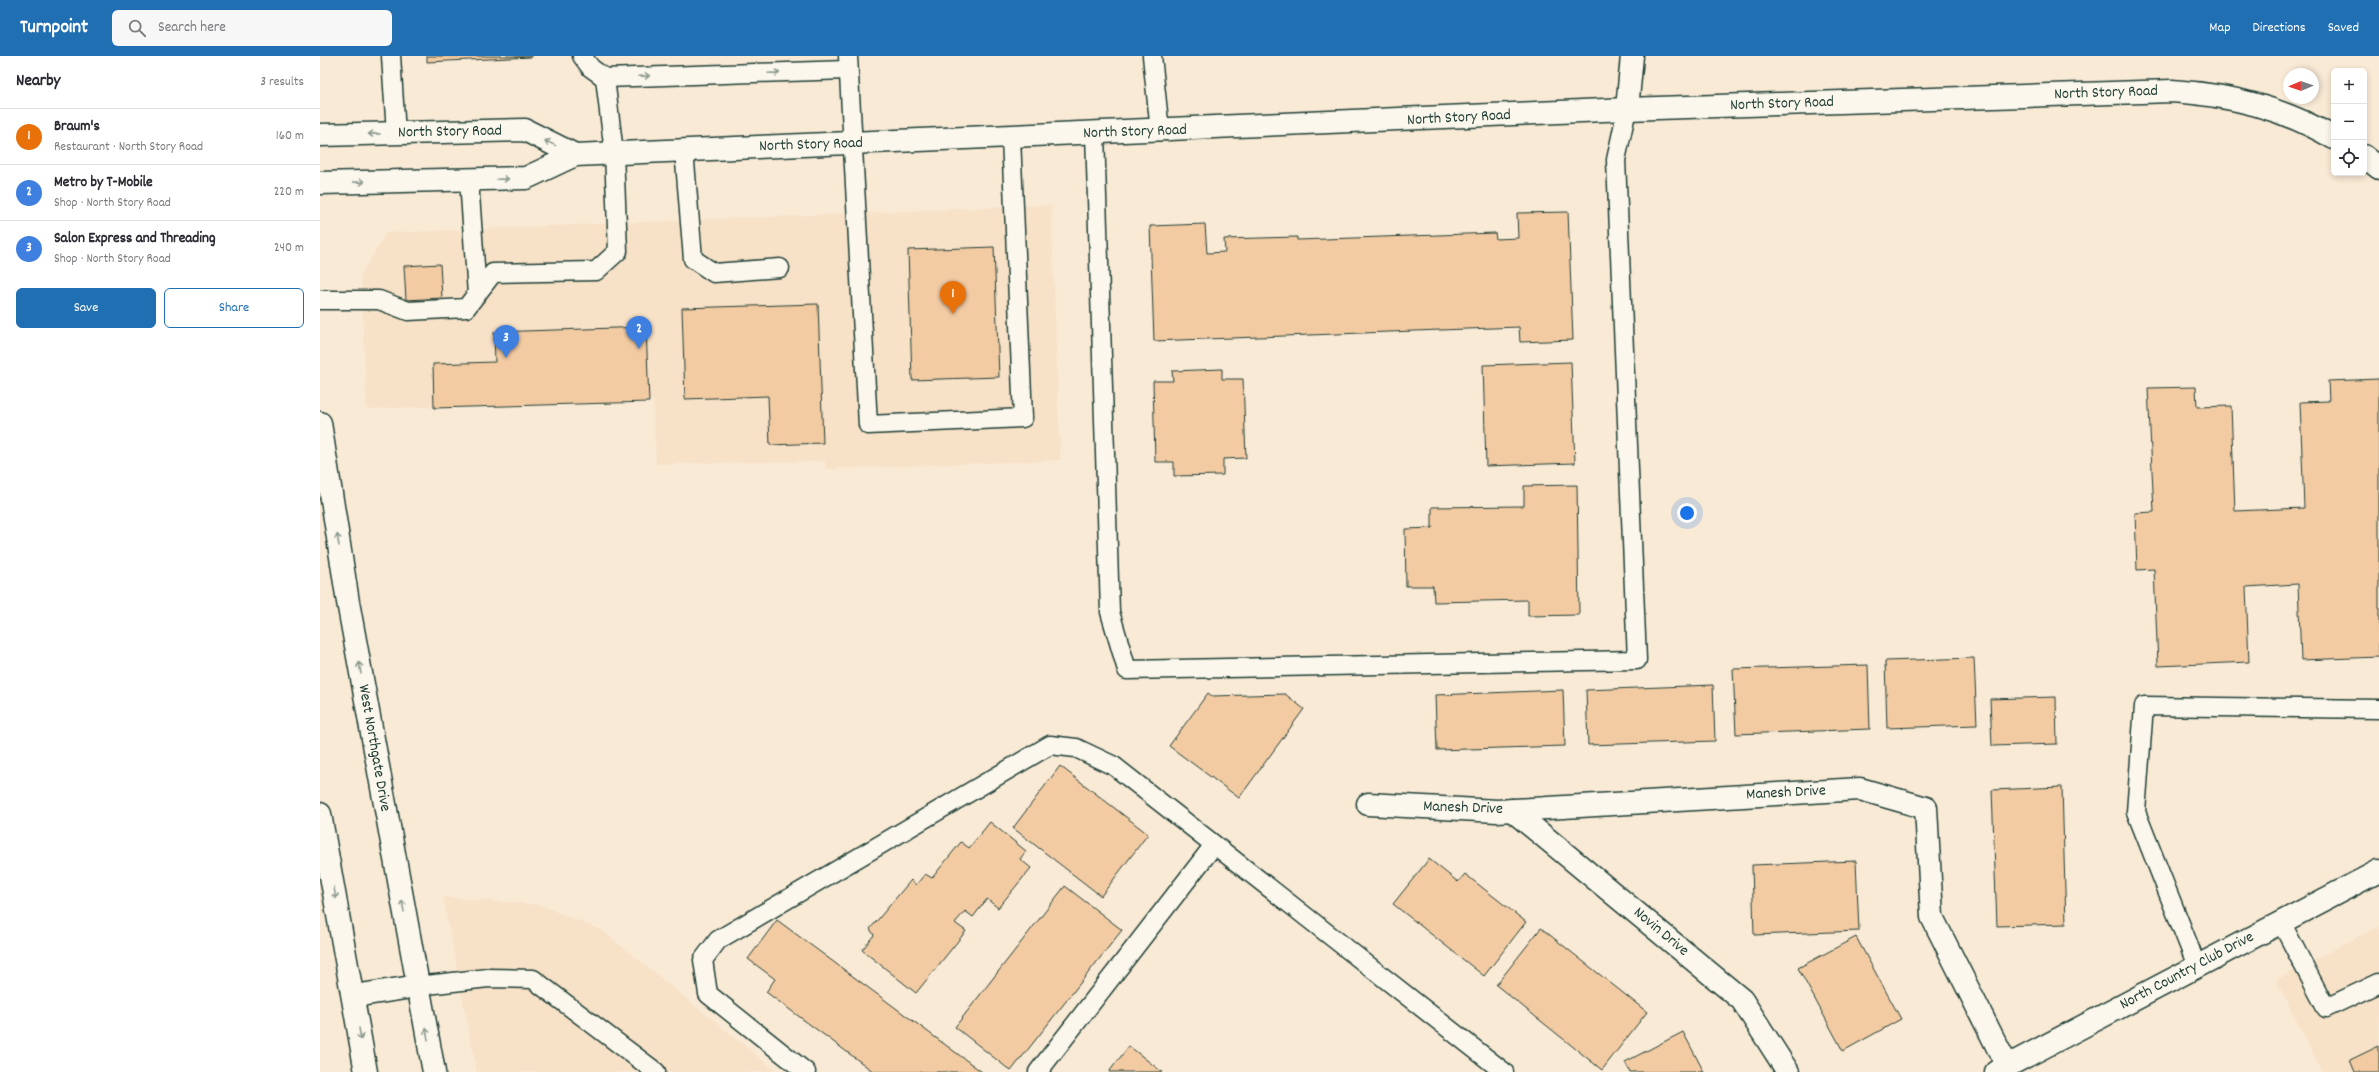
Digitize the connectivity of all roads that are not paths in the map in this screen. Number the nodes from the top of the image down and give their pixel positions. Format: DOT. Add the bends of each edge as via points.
graph roads {
  1 [pos="391,56"];
  2 [pos="582,56"];
  3 [pos="1152,56"];
  4 [pos="1632,56"];
  5 [pos="847,63"];
  6 [pos="605,78"];
  7 [pos="1627,109"];
  8 [pos="1160,131"];
  9 [pos="1095,133"];
  10 [pos="396,134"];
  11 [pos="320,136"];
  12 [pos="2331,136"];
  13 [pos="1011,137"];
  14 [pos="854,144"];
  15 [pos="684,150"];
  16 [pos="614,153"];
  17 [pos="575,155"];
  18 [pos="2367,158"];
  19 [pos="2379,168"];
  20 [pos="469,180"];
  21 [pos="320,183"];
  22 [pos="780,268"];
  23 [pos="477,294"];
  24 [pos="320,300"];
  25 [pos="320,423"];
  26 [pos="2379,709"];
  27 [pos="1368,804"];
  28 [pos="1512,810"];
  29 [pos="320,814"];
  30 [pos="1214,845"];
  31 [pos="2379,871"];
  32 [pos="2281,922"];
  33 [pos="2197,966"];
  34 [pos="2379,983"];
  35 [pos="418,986"];
  36 [pos="354,996"];
  37 [pos="2001,1069"];
  38 [pos="366,1072"];
  39 [pos="434,1072"];
  40 [pos="656,1072"];
  41 [pos="806,1072"];
  42 [pos="1038,1072"];
  43 [pos="1504,1072"];
  44 [pos="1788,1072"];
  1 -- 10 [label="lane"];
  2 -- 6 [label="lane" via="591,68"];
  3 -- 8 [label="lane"];
  4 -- 7 [label="main road"];
  6 -- 5 [label="lane, one-way"];
  5 -- 14 [label="lane"];
  6 -- 16 [label="lane"];
  7 -- 8 [label="main road, North Story Road"];
  7 -- 9 [label="lane" via="1616,160 1637,660 1126,670 1110,612"];
  7 -- 12 [label="main road, North Story Road" via="2172,91 2212,93 2254,102 2313,126"];
  8 -- 9 [label="main road, North Story Road"];
  9 -- 13 [label="main road, North Story Road"];
  10 -- 11 [label="main road, North Story Road, one-way"];
  17 -- 10 [label="main road, North Story Road, one-way" via="525,130"];
  13 -- 14 [label="main road, North Story Road"];
  13 -- 14 [label="lane" via="1023,418 868,425"];
  14 -- 15 [label="main road, North Story Road"];
  15 -- 16 [label="main road, North Story Road"];
  15 -- 22 [label="lane" via="694,259 714,273"];
  16 -- 17 [label="main road, North Story Road"];
  16 -- 23 [label="lane" via="618,251 596,271 493,273"];
  20 -- 17 [label="main road, North Story Road, one-way" via="526,178"];
  18 -- 19 [label="main road"];
  21 -- 20 [label="main road, North Story Road, one-way"];
  20 -- 23 [label="lane"];
  23 -- 24 [label="lane" via="466,308 408,312 379,300"];
  35 -- 25 [label="main road, West Northgate Drive, one-way" via="348,602"];
  26 -- 33 [label="lane" via="2144,706 2136,812"];
  27 -- 28 [label="main road, Manesh Drive"];
  28 -- 37 [label="main road, Manesh Drive" via="1860,789 1926,808 1932,917"];
  28 -- 44 [label="main road, Novin Drive" via="1742,1000"];
  29 -- 36 [label="main road, one-way"];
  30 -- 41 [label="lane" via="1114,766 1076,748 1050,745 718,940 703,960 708,994"];
  30 -- 42 [label="lane"];
  30 -- 43 [label="lane"];
  31 -- 32 [label="main road, North Country Club Drive"];
  32 -- 33 [label="main road, North Country Club Drive"];
  32 -- 34 [label="lane" via="2326,1008"];
  33 -- 37 [label="main road, North Country Club Drive"];
  35 -- 36 [label="main road"];
  39 -- 35 [label="main road, West Northgate Drive, one-way"];
  35 -- 40 [label="lane" via="488,978 533,979"];
  36 -- 38 [label="main road, one-way"];
}
